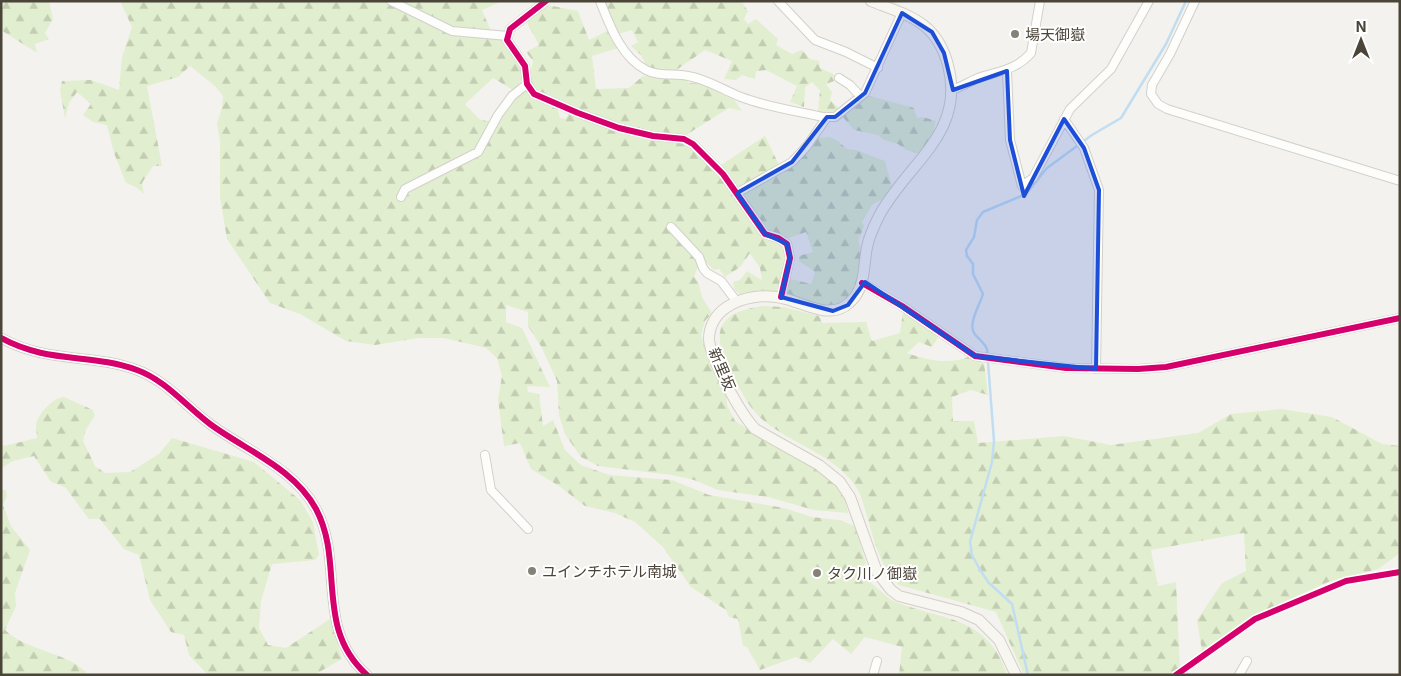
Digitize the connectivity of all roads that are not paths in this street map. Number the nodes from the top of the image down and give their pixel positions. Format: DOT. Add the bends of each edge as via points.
graph roads {
  1 [pos="390,1"];
  2 [pos="546,1"];
  3 [pos="600,1"];
  4 [pos="778,1"];
  5 [pos="872,1"];
  6 [pos="1040,1"];
  7 [pos="1149,1"];
  8 [pos="1195,1"];
  9 [pos="902,13"];
  10 [pos="508,36"];
  11 [pos="878,68"];
  12 [pos="1007,71"];
  13 [pos="839,78"];
  14 [pos="527,84"];
  15 [pos="952,90"];
  16 [pos="860,96"];
  17 [pos="827,117"];
  18 [pos="1064,119"];
  19 [pos="1400,181"];
  20 [pos="737,193"];
  21 [pos="401,197"];
  22 [pos="671,227"];
  23 [pos="862,283"];
  24 [pos="781,297"];
  25 [pos="737,302"];
  26 [pos="1400,318"];
  27 [pos="1,338"];
  28 [pos="1096,369"];
  29 [pos="485,455"];
  30 [pos="528,529"];
  31 [pos="877,661"];
  32 [pos="1247,661"];
  33 [pos="363,673"];
  34 [pos="873,675"];
  35 [pos="1016,675"];
  36 [pos="1239,675"];
  1 -- 10 [label="street" via="452,31"];
  2 -- 10 [label="street" via="515,24"];
  3 -- 17 [label="street" via="610,28 627,55 646,70 661,75 687,75 742,97"];
  4 -- 11 [label="street" via="815,40"];
  5 -- 9 [label="main road, 新里坂"];
  6 -- 12 [label="street" via="1031,53"];
  7 -- 18 [label="street" via="1111,69"];
  8 -- 19 [label="street" via="1152,85 1151,94 1158,104 1200,120"];
  9 -- 11 [label="street"];
  9 -- 15 [label="main road, 新里坂" via="922,22 932,32 947,61"];
  10 -- 14 [label="street" via="507,40 525,66"];
  11 -- 16 [label="street" via="865,93"];
  12 -- 15 [label="street" via="978,78"];
  12 -- 18 [label="street" via="1010,140 1022,186 1034,178"];
  13 -- 16 [label="street"];
  14 -- 20 [label="street" via="534,94 578,114 619,128 684,139 723,174"];
  14 -- 21 [label="street" via="512,96 498,115 478,152 405,189"];
  15 -- 23 [label="main road, 新里坂" via="947,117 937,138 876,222 867,247"];
  16 -- 17 [label="street" via="835,117"];
  17 -- 20 [label="street" via="792,162"];
  18 -- 28 [label="street" via="1083,148 1099,190"];
  20 -- 24 [label="street" via="765,234 787,244 790,258"];
  22 -- 25 [label="street" via="699,257 707,273 721,281"];
  23 -- 24 [label="main road, 新里坂" via="848,305 833,311"];
  23 -- 28 [label="street" via="975,356"];
  24 -- 25 [label="main road, 新里坂"];
  25 -- 35 [label="main road, 新里坂" via="716,318 709,337 712,352 746,418 755,428 820,465 840,482 850,497 877,572 891,590 899,596 979,620 999,640"];
  26 -- 28 [label="street" via="1218,354 1183,364"];
  27 -- 33 [label="street" via="40,354 138,370 160,382 208,423 299,486 314,506 324,529 336,625 343,644"];
  29 -- 30 [label="street" via="491,490"];
  31 -- 34 [label="street"];
  32 -- 36 [label="street"];
}
